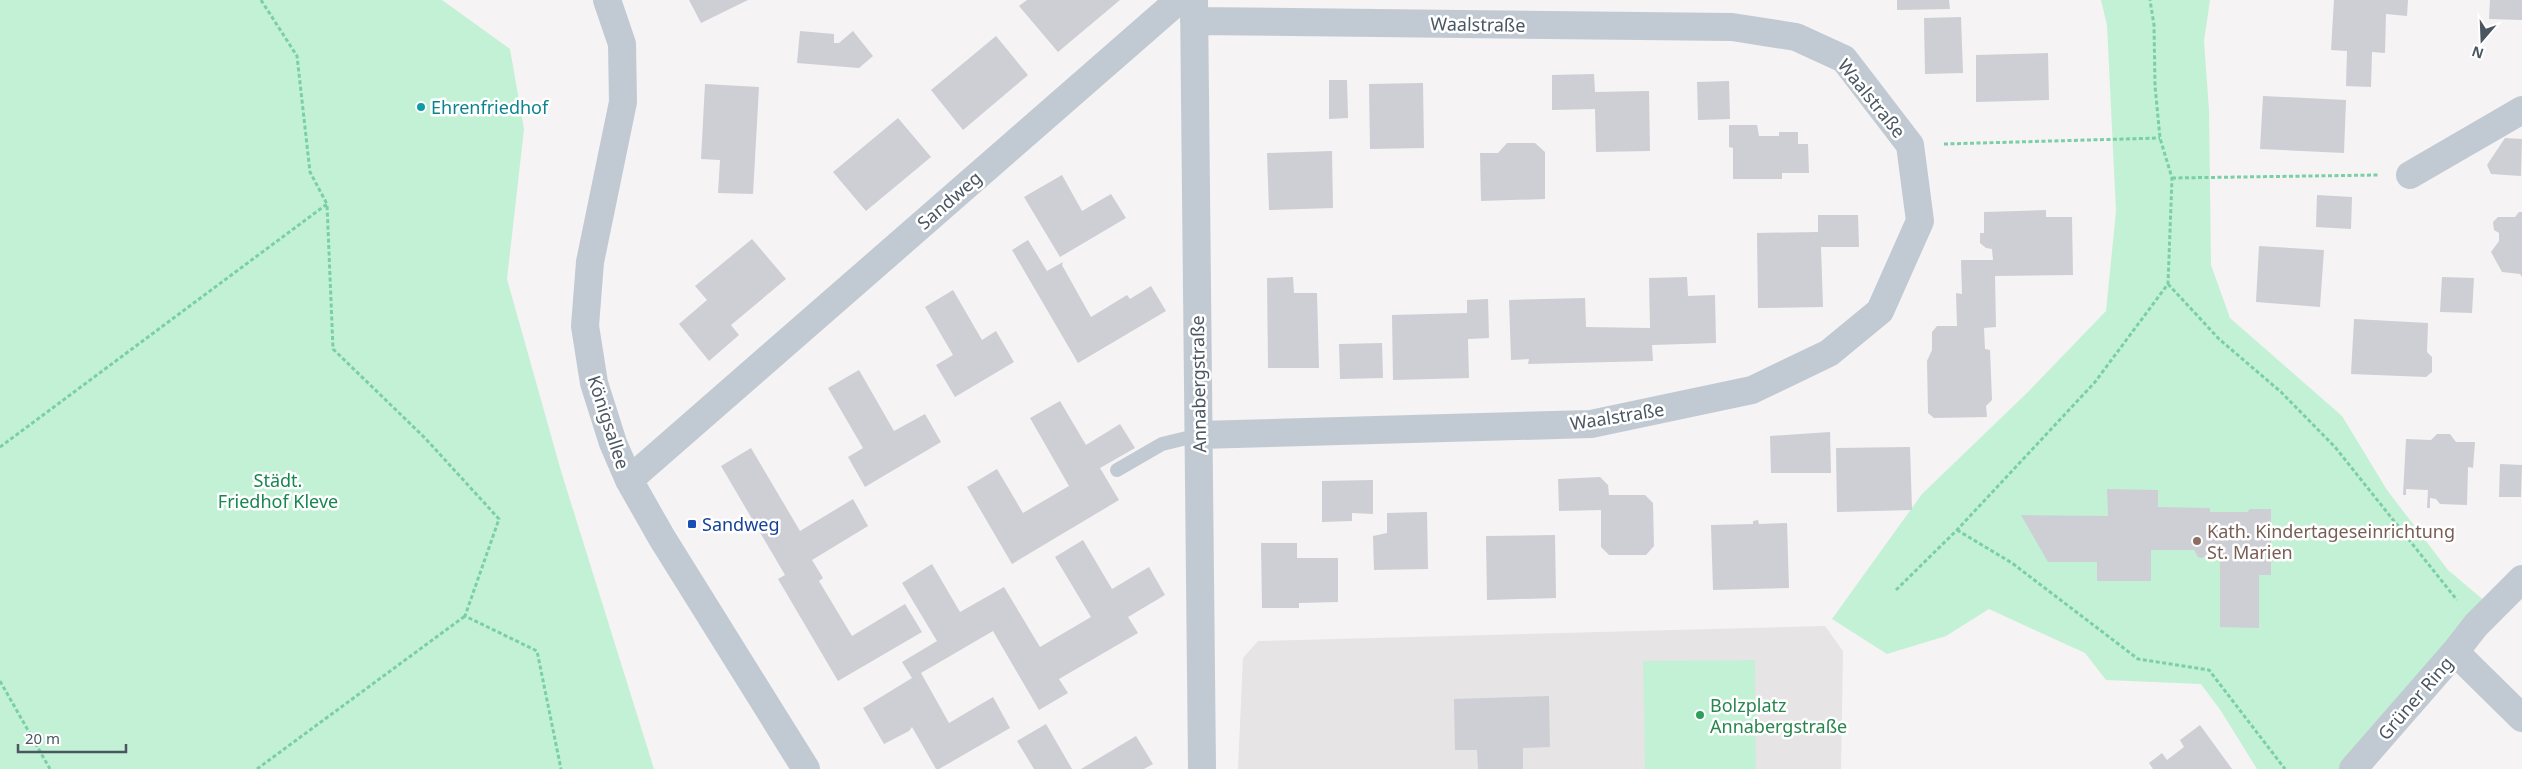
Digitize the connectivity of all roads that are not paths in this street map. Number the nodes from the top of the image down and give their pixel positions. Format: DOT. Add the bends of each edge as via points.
graph roads {
  1 [pos="607,0"];
  2 [pos="1189,7"];
  3 [pos="2522,110"];
  4 [pos="2410,175"];
  5 [pos="1199,435"];
  6 [pos="1117,470"];
  7 [pos="629,480"];
  8 [pos="2522,579"];
  9 [pos="2454,652"];
  10 [pos="2522,718"];
  11 [pos="806,769"];
  12 [pos="1202,769"];
  13 [pos="2353,769"];
  1 -- 7 [label="street, Königsallee" via="622,44 622,102 590,262 585,326 594,384"];
  2 -- 5 [label="street, Annabergstraße"];
  2 -- 5 [label="street, Waalstraße" via="1732,27 1796,37 1844,59 1910,145 1920,221 1880,311 1829,353 1752,390 1591,424"];
  2 -- 7 [label="street, Sandweg"];
  3 -- 4 [label="street"];
  5 -- 6 [label="lane" via="1162,444"];
  5 -- 12 [label="street, Annabergstraße"];
  7 -- 11 [label="street, Königsallee"];
  8 -- 9 [label="street"];
  9 -- 10 [label="street, Grüner Ring"];
  9 -- 13 [label="street, Grüner Ring"];
}
